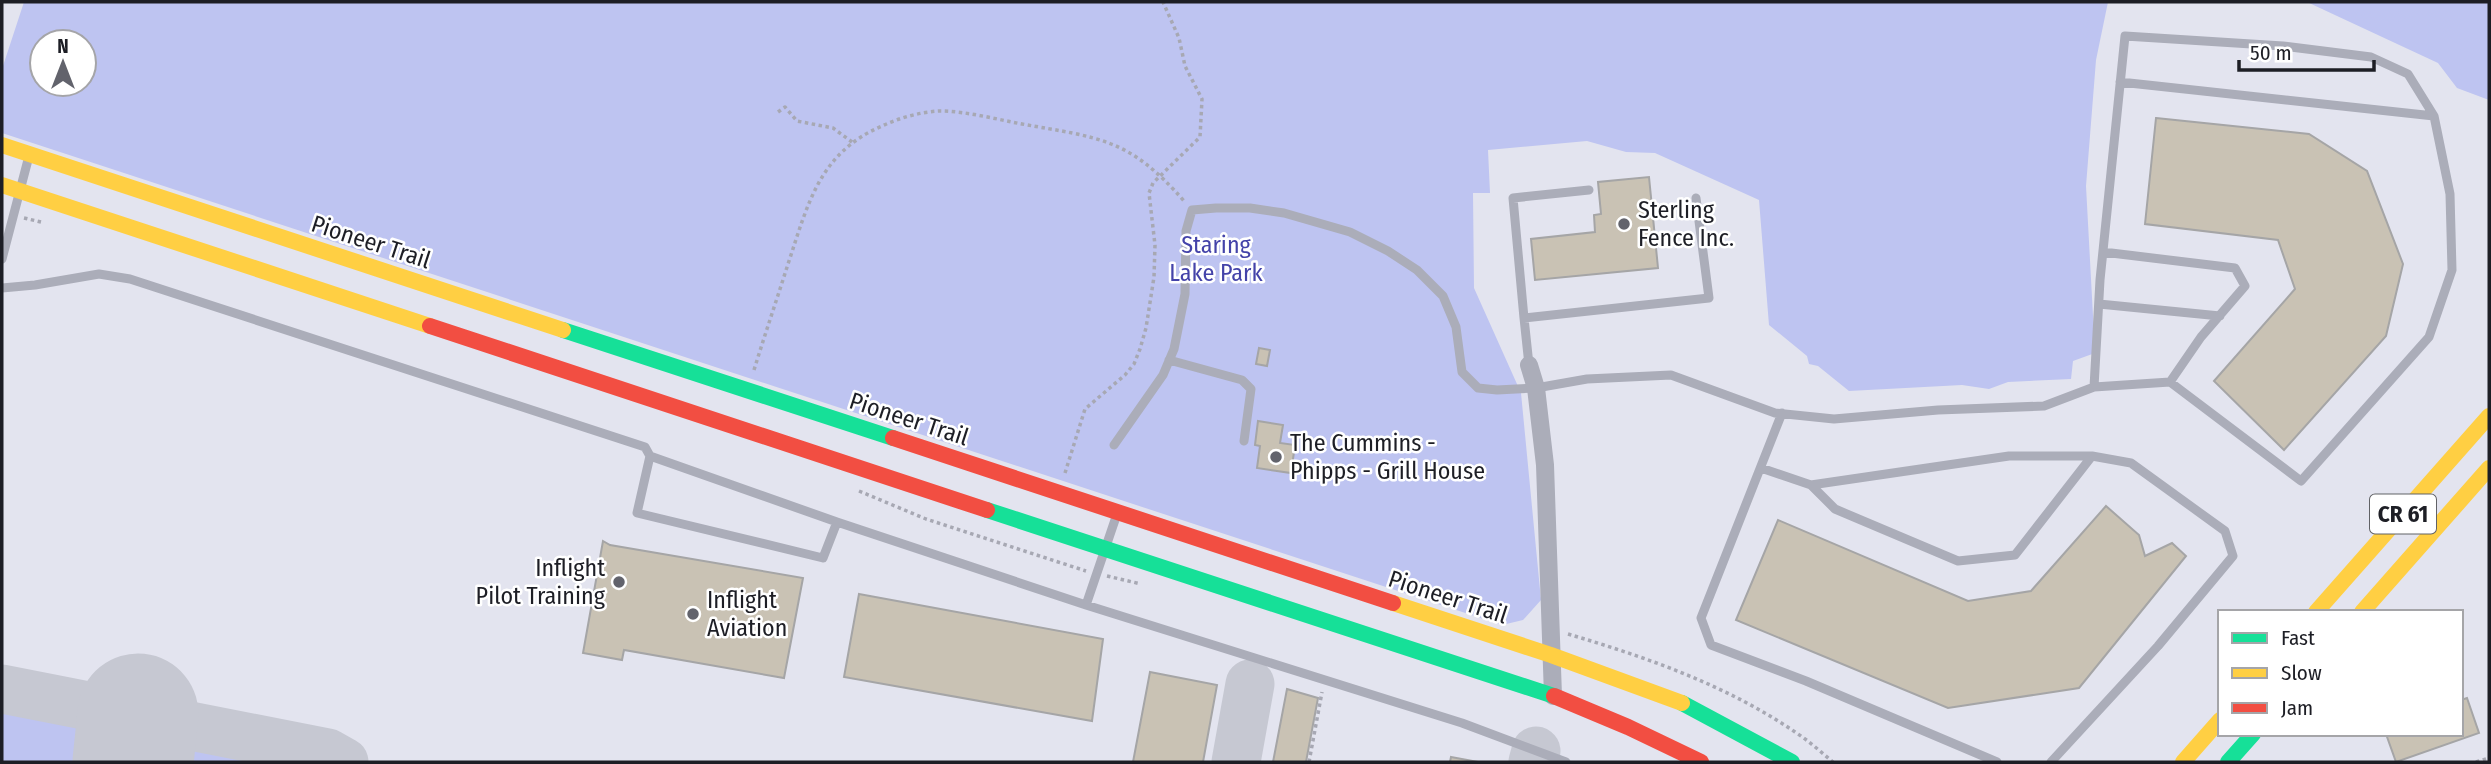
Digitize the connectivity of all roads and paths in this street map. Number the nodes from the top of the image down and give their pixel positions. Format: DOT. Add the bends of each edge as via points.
graph roads {
  1 [pos="1163,2"];
  2 [pos="2120,82"];
  3 [pos="778,112"];
  4 [pos="2434,116"];
  5 [pos="852,142"];
  6 [pos="2,145"];
  7 [pos="30,154"];
  8 [pos="1161,174"];
  9 [pos="2,185"];
  10 [pos="1589,190"];
  11 [pos="20,191"];
  12 [pos="1696,198"];
  13 [pos="1192,210"];
  14 [pos="2103,252"];
  15 [pos="2,259"];
  16 [pos="2,288"];
  17 [pos="2099,304"];
  18 [pos="2220,316"];
  19 [pos="1524,318"];
  20 [pos="1169,360"];
  21 [pos="1529,365"];
  22 [pos="753,372"];
  23 [pos="2170,382"];
  24 [pos="2094,387"];
  25 [pos="1536,388"];
  26 [pos="1782,413"];
  27 [pos="2489,416"];
  28 [pos="1244,441"];
  29 [pos="1114,445"];
  30 [pos="650,456"];
  31 [pos="2092,456"];
  32 [pos="1760,468"];
  33 [pos="2489,468"];
  34 [pos="1064,475"];
  35 [pos="1811,485"];
  36 [pos="1117,512"];
  37 [pos="837,522"];
  38 [pos="1106,548"];
  39 [pos="1086,605"];
  40 [pos="2318,610"];
  41 [pos="2364,610"];
  42 [pos="1551,655"];
  43 [pos="1324,680"];
  44 [pos="1553,696"];
  45 [pos="2218,722"];
  46 [pos="2250,736"];
  47 [pos="2489,758"];
  48 [pos="1309,762"];
  49 [pos="1566,762"];
  50 [pos="1701,762"];
  51 [pos="1792,762"];
  52 [pos="1997,762"];
  53 [pos="2051,762"];
  54 [pos="2183,762"];
  55 [pos="2228,762"];
  56 [pos="2476,762"];
  1 -- 8 [label="path" via="1202,107 1200,136"];
  2 -- 4 [label="lane"];
  2 -- 4 [label="lane" via="2125,36 2283,46 2371,57 2408,74"];
  2 -- 14 [label="lane"];
  3 -- 5 [label="path" via="785,107 797,121 833,128"];
  4 -- 23 [label="lane" via="2450,194 2452,270 2429,337 2301,481"];
  5 -- 8 [label="path" via="905,118 956,112 1073,131 1128,150"];
  5 -- 22 [label="path" via="829,165 811,195"];
  6 -- 7 [label="main road, Pioneer Trail"];
  7 -- 11 [label="lane"];
  7 -- 36 [label="main road, Pioneer Trail"];
  8 -- 13 [label="path"];
  8 -- 34 [label="path" via="1149,193 1154,277 1140,349 1125,375 1085,409"];
  9 -- 11 [label="main road"];
  10 -- 19 [label="lane" via="1513,198"];
  11 -- 15 [label="lane"];
  11 -- 38 [label="main road"];
  12 -- 19 [label="lane" via="1709,298"];
  13 -- 20 [label="lane" via="1186,231 1185,293"];
  13 -- 25 [label="lane" via="1250,208 1284,213 1350,232 1388,251 1418,270 1443,296 1456,327 1459,360 1468,380 1478,388"];
  14 -- 17 [label="lane"];
  14 -- 18 [label="lane" via="2235,268 2245,286"];
  16 -- 30 [label="lane" via="99,274 130,279 645,447"];
  17 -- 18 [label="lane"];
  17 -- 24 [label="lane"];
  18 -- 23 [label="lane"];
  19 -- 21 [label="lane"];
  20 -- 28 [label="lane" via="1242,380 1251,389"];
  20 -- 29 [label="lane"];
  21 -- 25 [label="street"];
  23 -- 24 [label="lane"];
  24 -- 26 [label="lane" via="2044,406 1834,419"];
  25 -- 26 [label="lane" via="1587,379 1671,375"];
  25 -- 42 [label="street" via="1545,465"];
  26 -- 32 [label="lane"];
  27 -- 40 [label="main road, CR 61"];
  30 -- 37 [label="lane"];
  30 -- 37 [label="lane" via="637,513 823,558"];
  31 -- 35 [label="lane" via="2009,456"];
  31 -- 35 [label="lane" via="2015,555 1958,561 1835,509"];
  31 -- 53 [label="lane" via="2131,463 2225,531 2233,556"];
  32 -- 35 [label="lane"];
  32 -- 52 [label="lane" via="1701,618 1712,645"];
  33 -- 41 [label="main road, CR 61"];
  36 -- 38 [label="lane"];
  36 -- 42 [label="main road, Pioneer Trail"];
  37 -- 39 [label="lane"];
  38 -- 39 [label="lane"];
  38 -- 44 [label="main road"];
  39 -- 43 [label="lane"];
  42 -- 44 [label="street"];
  42 -- 51 [label="main road, Pioneer Trail" via="1686,705"];
  43 -- 48 [label="path"];
  43 -- 49 [label="lane" via="1462,723"];
  44 -- 50 [label="main road" via="1625,724"];
  45 -- 54 [label="main road"];
  46 -- 55 [label="main road"];
  47 -- 56 [label="path"];
}
